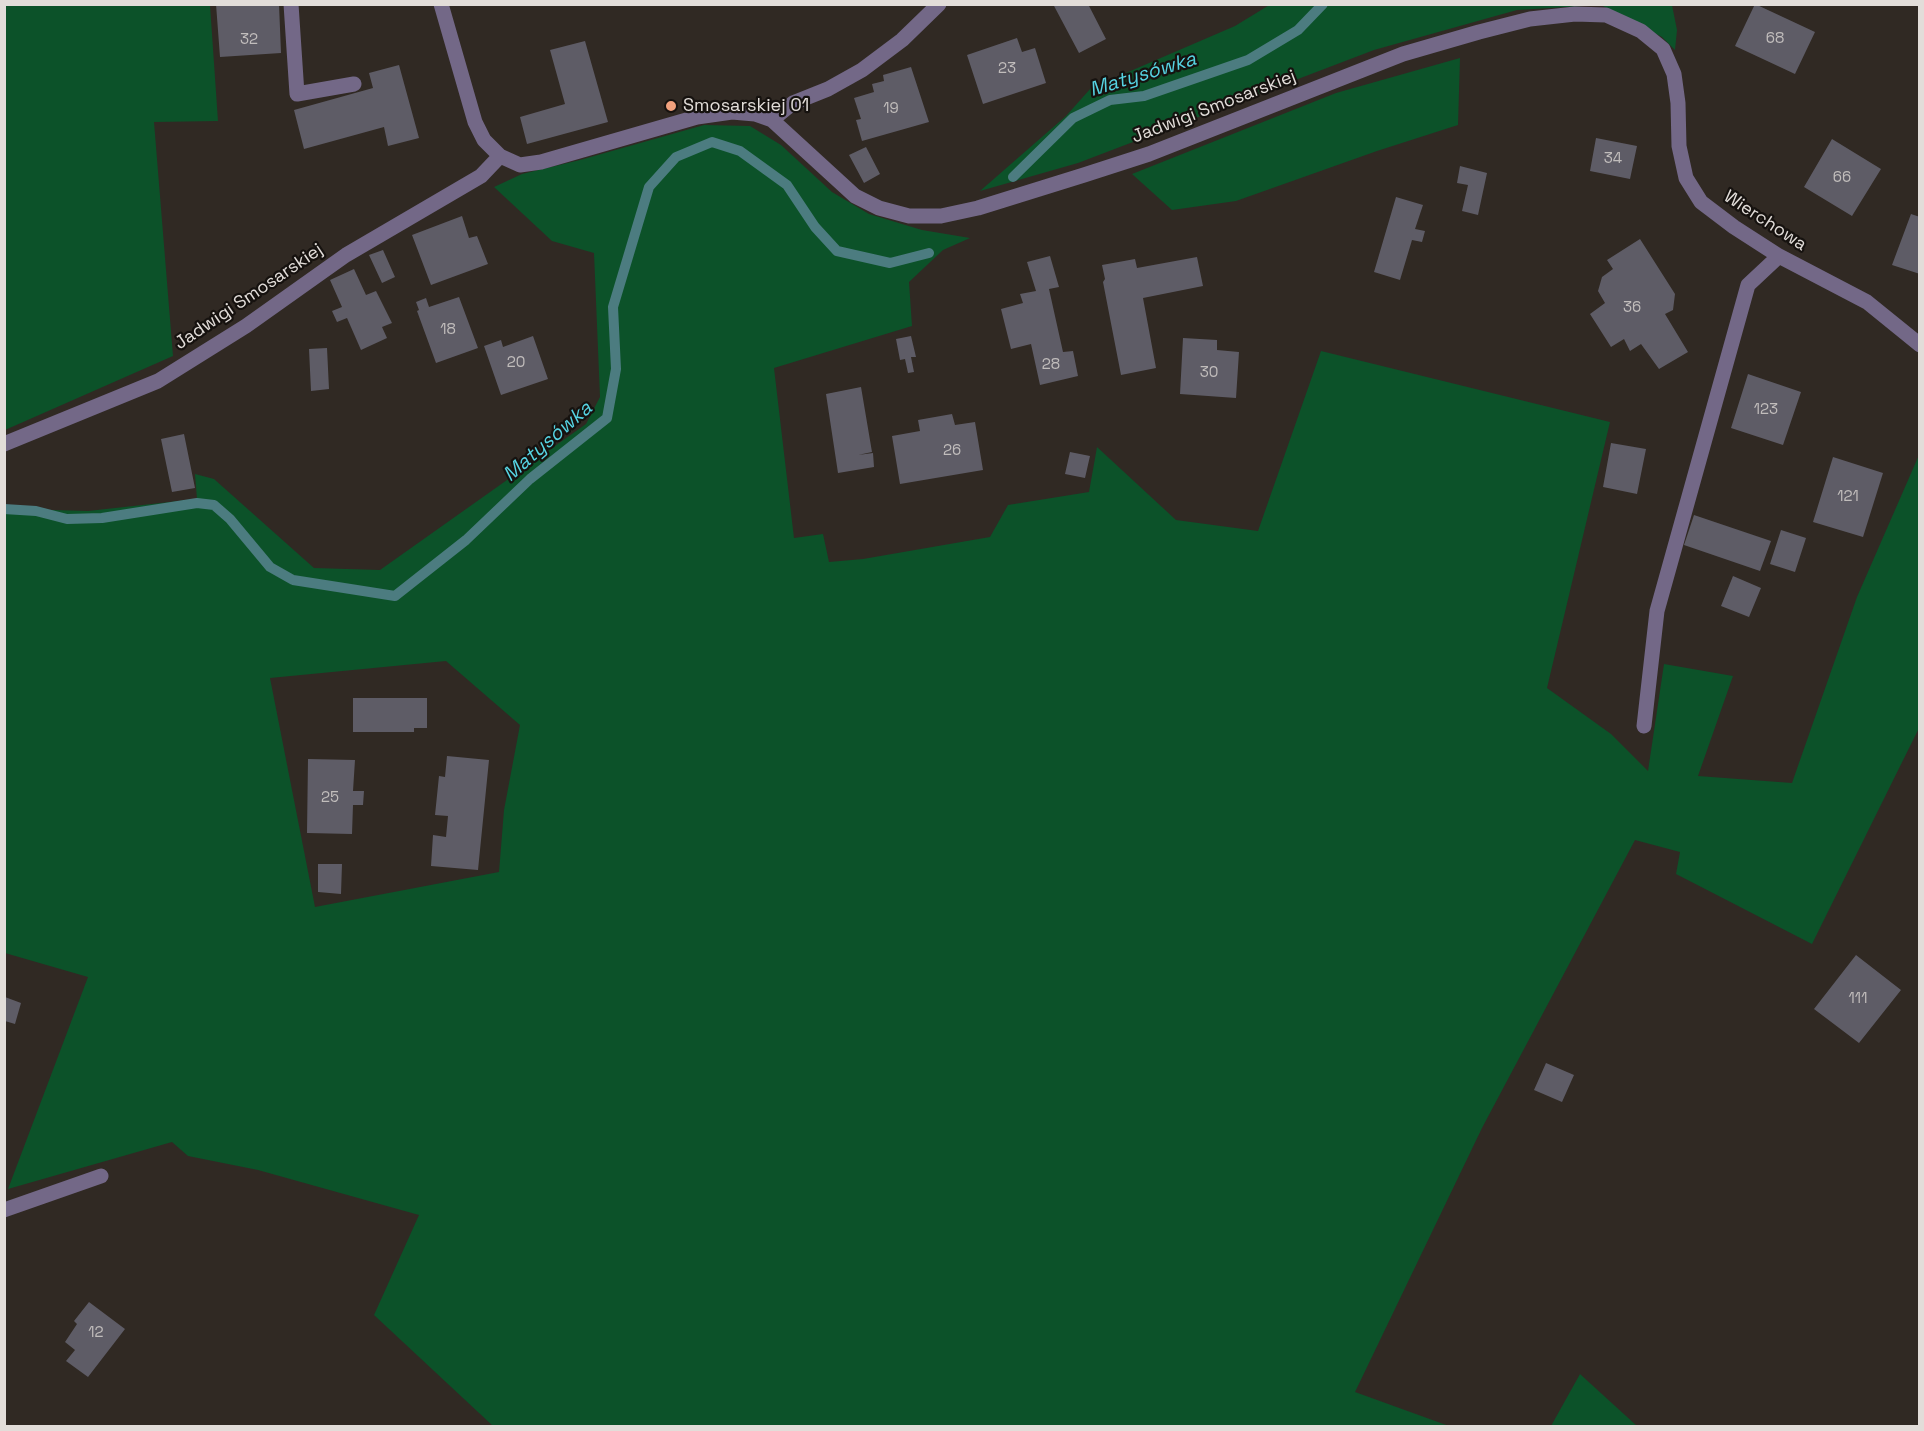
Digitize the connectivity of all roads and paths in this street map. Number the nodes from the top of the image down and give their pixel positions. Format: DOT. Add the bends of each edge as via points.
graph roads {
  1 [pos="291,4"];
  2 [pos="441,4"];
  3 [pos="939,4"];
  4 [pos="1674,74"];
  5 [pos="354,84"];
  6 [pos="772,120"];
  7 [pos="500,156"];
  8 [pos="1779,256"];
  9 [pos="1920,345"];
  10 [pos="4,444"];
  11 [pos="1644,726"];
  12 [pos="101,1176"];
  13 [pos="4,1210"];
  1 -- 5 [label="street" via="297,94"];
  2 -- 7 [label="street" via="475,122 484,140"];
  3 -- 6 [label="street" via="902,40 862,70 793,103"];
  4 -- 6 [label="street, Jadwigi Smosarskiej" via="1663,49 1641,31 1606,15 1530,19 1403,54 1149,154 941,216 909,216 855,196"];
  4 -- 8 [label="street, Wierchowa" via="1679,146 1686,178 1701,202"];
  6 -- 7 [label="street, Jadwigi Smosarskiej" via="732,112 698,117 541,162 520,165"];
  7 -- 10 [label="street, Jadwigi Smosarskiej" via="481,176 346,255 246,326 158,381"];
  8 -- 9 [label="street, Wierchowa" via="1868,302"];
  8 -- 11 [label="street" via="1748,285 1657,611"];
  12 -- 13 [label="street"];
}
